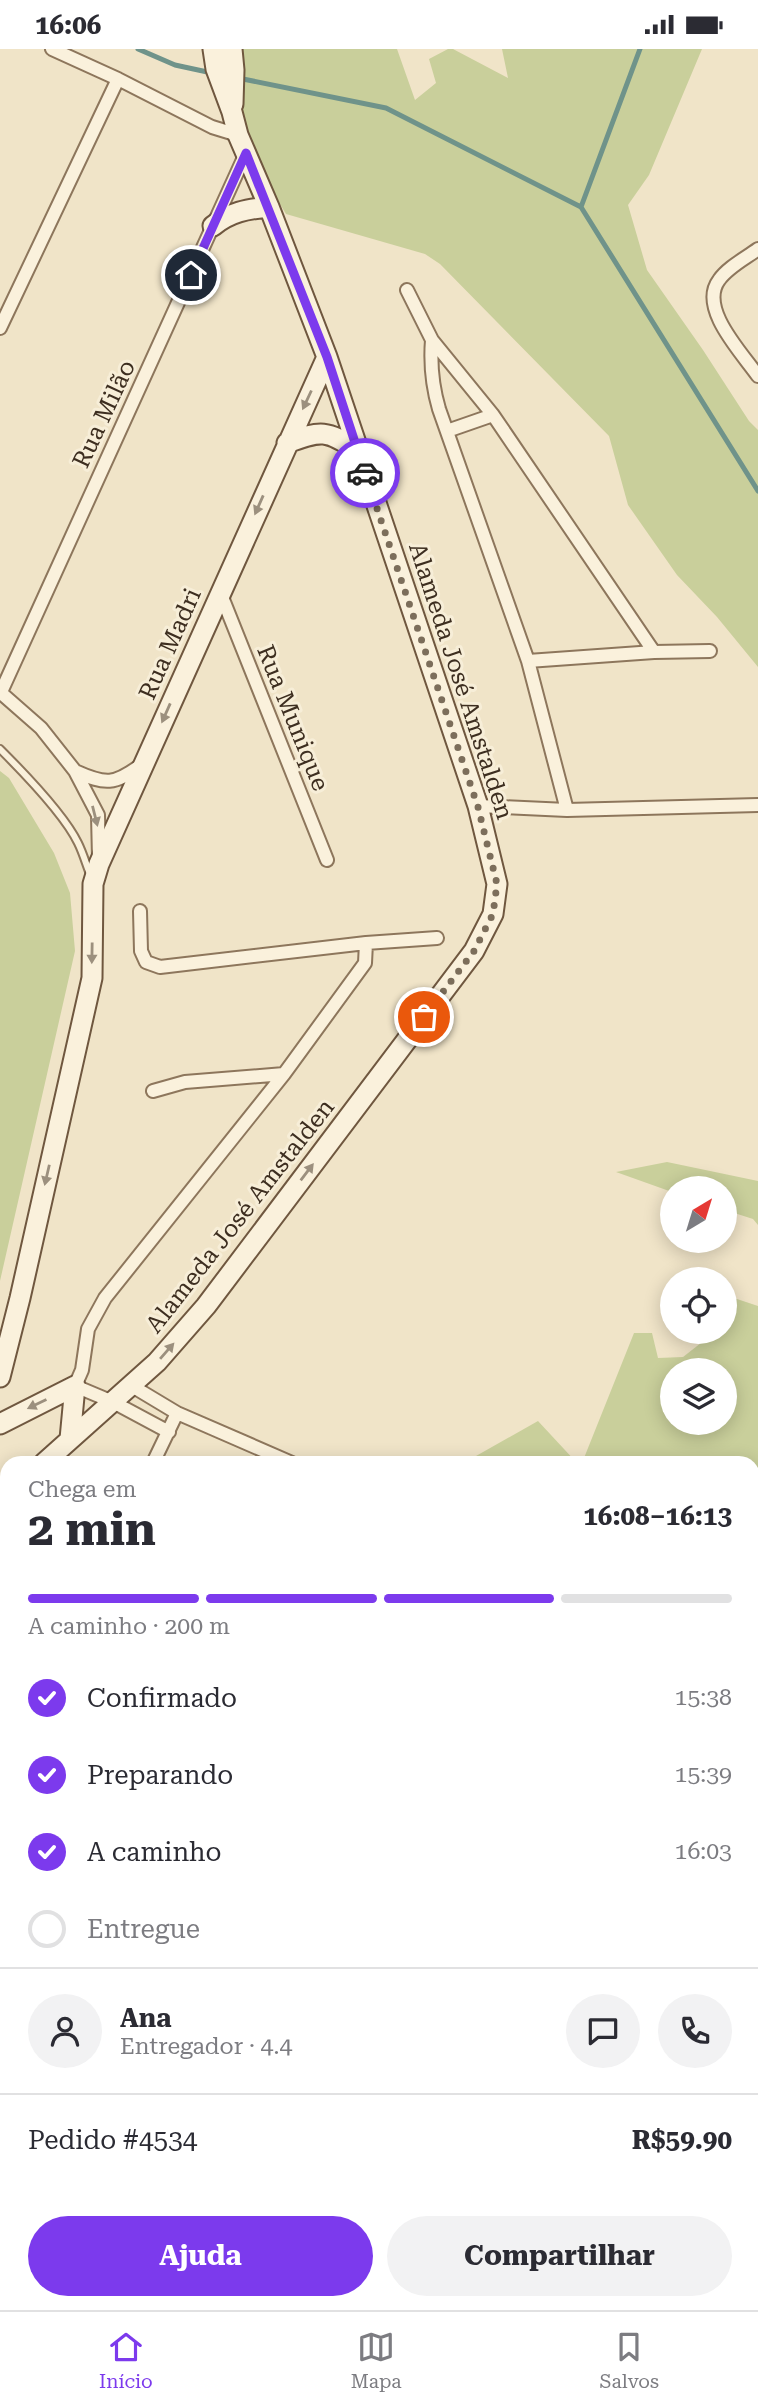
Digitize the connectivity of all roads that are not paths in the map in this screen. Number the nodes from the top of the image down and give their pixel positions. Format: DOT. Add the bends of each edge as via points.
graph roads {
  1 [pos="52,49"];
  2 [pos="213,49"];
  3 [pos="232,49"];
  4 [pos="118,79"];
  5 [pos="232,112"];
  6 [pos="238,135"];
  7 [pos="246,153"];
  8 [pos="269,207"];
  9 [pos="213,226"];
  10 [pos="758,249"];
  11 [pos="407,291"];
  12 [pos="0,328"];
  13 [pos="432,340"];
  14 [pos="327,357"];
  15 [pos="758,376"];
  16 [pos="493,415"];
  17 [pos="447,432"];
  18 [pos="287,443"];
  19 [pos="357,450"];
  20 [pos="220,592"];
  21 [pos="710,651"];
  22 [pos="654,652"];
  23 [pos="528,661"];
  24 [pos="0,692"];
  25 [pos="0,749"];
  26 [pos="144,763"];
  27 [pos="75,771"];
  28 [pos="758,805"];
  29 [pos="478,807"];
  30 [pos="568,810"];
  31 [pos="327,860"];
  32 [pos="99,865"];
  33 [pos="93,884"];
  34 [pos="140,911"];
  35 [pos="437,938"];
  36 [pos="366,943"];
  37 [pos="284,1074"];
  38 [pos="153,1091"];
  39 [pos="0,1377"];
  40 [pos="75,1386"];
  41 [pos="132,1386"];
  42 [pos="113,1402"];
  43 [pos="177,1413"];
  44 [pos="0,1424"];
  45 [pos="169,1432"];
  46 [pos="70,1439"];
  47 [pos="52,1456"];
  48 [pos="157,1456"];
  49 [pos="276,1456"];
  1 -- 4 [label="street"];
  2 -- 5 [label="street, Alameda José Amstalden"];
  3 -- 5 [label="street, Alameda José Amstalden"];
  4 -- 6 [label="street" via="212,127"];
  4 -- 12 [label="street"];
  5 -- 6 [label="street, Alameda José Amstalden"];
  6 -- 7 [label="street, Alameda José Amstalden"];
  7 -- 8 [label="street, Alameda José Amstalden"];
  7 -- 9 [label="street, Rua Milão"];
  8 -- 9 [label="street" via="237,212"];
  8 -- 14 [label="street, Alameda José Amstalden"];
  9 -- 24 [label="street, Rua Milão"];
  10 -- 15 [label="street" via="718,280 712,299 717,319"];
  11 -- 13 [label="street"];
  13 -- 16 [label="street"];
  13 -- 17 [label="street" via="432,384"];
  14 -- 18 [label="street, Rua Madri, one-way"];
  14 -- 19 [label="street, Alameda José Amstalden"];
  16 -- 17 [label="street"];
  16 -- 22 [label="street"];
  17 -- 23 [label="street"];
  18 -- 19 [label="street" via="320,433 337,436"];
  18 -- 20 [label="street, Rua Madri, one-way"];
  19 -- 29 [label="street, Alameda José Amstalden"];
  20 -- 26 [label="street, Rua Madri, one-way"];
  20 -- 31 [label="street, Rua Munique"];
  21 -- 22 [label="street"];
  22 -- 23 [label="street"];
  23 -- 30 [label="street"];
  24 -- 27 [label="street" via="41,728"];
  25 -- 33 [label="lane" via="74,836"];
  26 -- 27 [label="street" via="112,782"];
  26 -- 32 [label="street, Rua Madri"];
  27 -- 32 [label="street, one-way" via="98,815"];
  28 -- 30 [label="street"];
  29 -- 30 [label="street"];
  41 -- 29 [label="street, Alameda José Amstalden, one-way" via="206,1306 474,951 493,914 497,884"];
  32 -- 33 [label="street"];
  33 -- 39 [label="street, one-way" via="92,978"];
  34 -- 36 [label="street" via="141,951 146,962 159,967"];
  35 -- 36 [label="street"];
  36 -- 37 [label="street" via="365,963"];
  37 -- 38 [label="street" via="186,1082"];
  37 -- 40 [label="street" via="105,1299 88,1329"];
  40 -- 42 [label="street"];
  40 -- 44 [label="street, one-way"];
  40 -- 46 [label="street"];
  41 -- 42 [label="street, Alameda José Amstalden"];
  41 -- 43 [label="street"];
  42 -- 45 [label="street"];
  42 -- 46 [label="street, Alameda José Amstalden"];
  43 -- 45 [label="street"];
  43 -- 49 [label="street"];
  45 -- 48 [label="street"];
  46 -- 47 [label="street, Alameda José Amstalden"];
}
